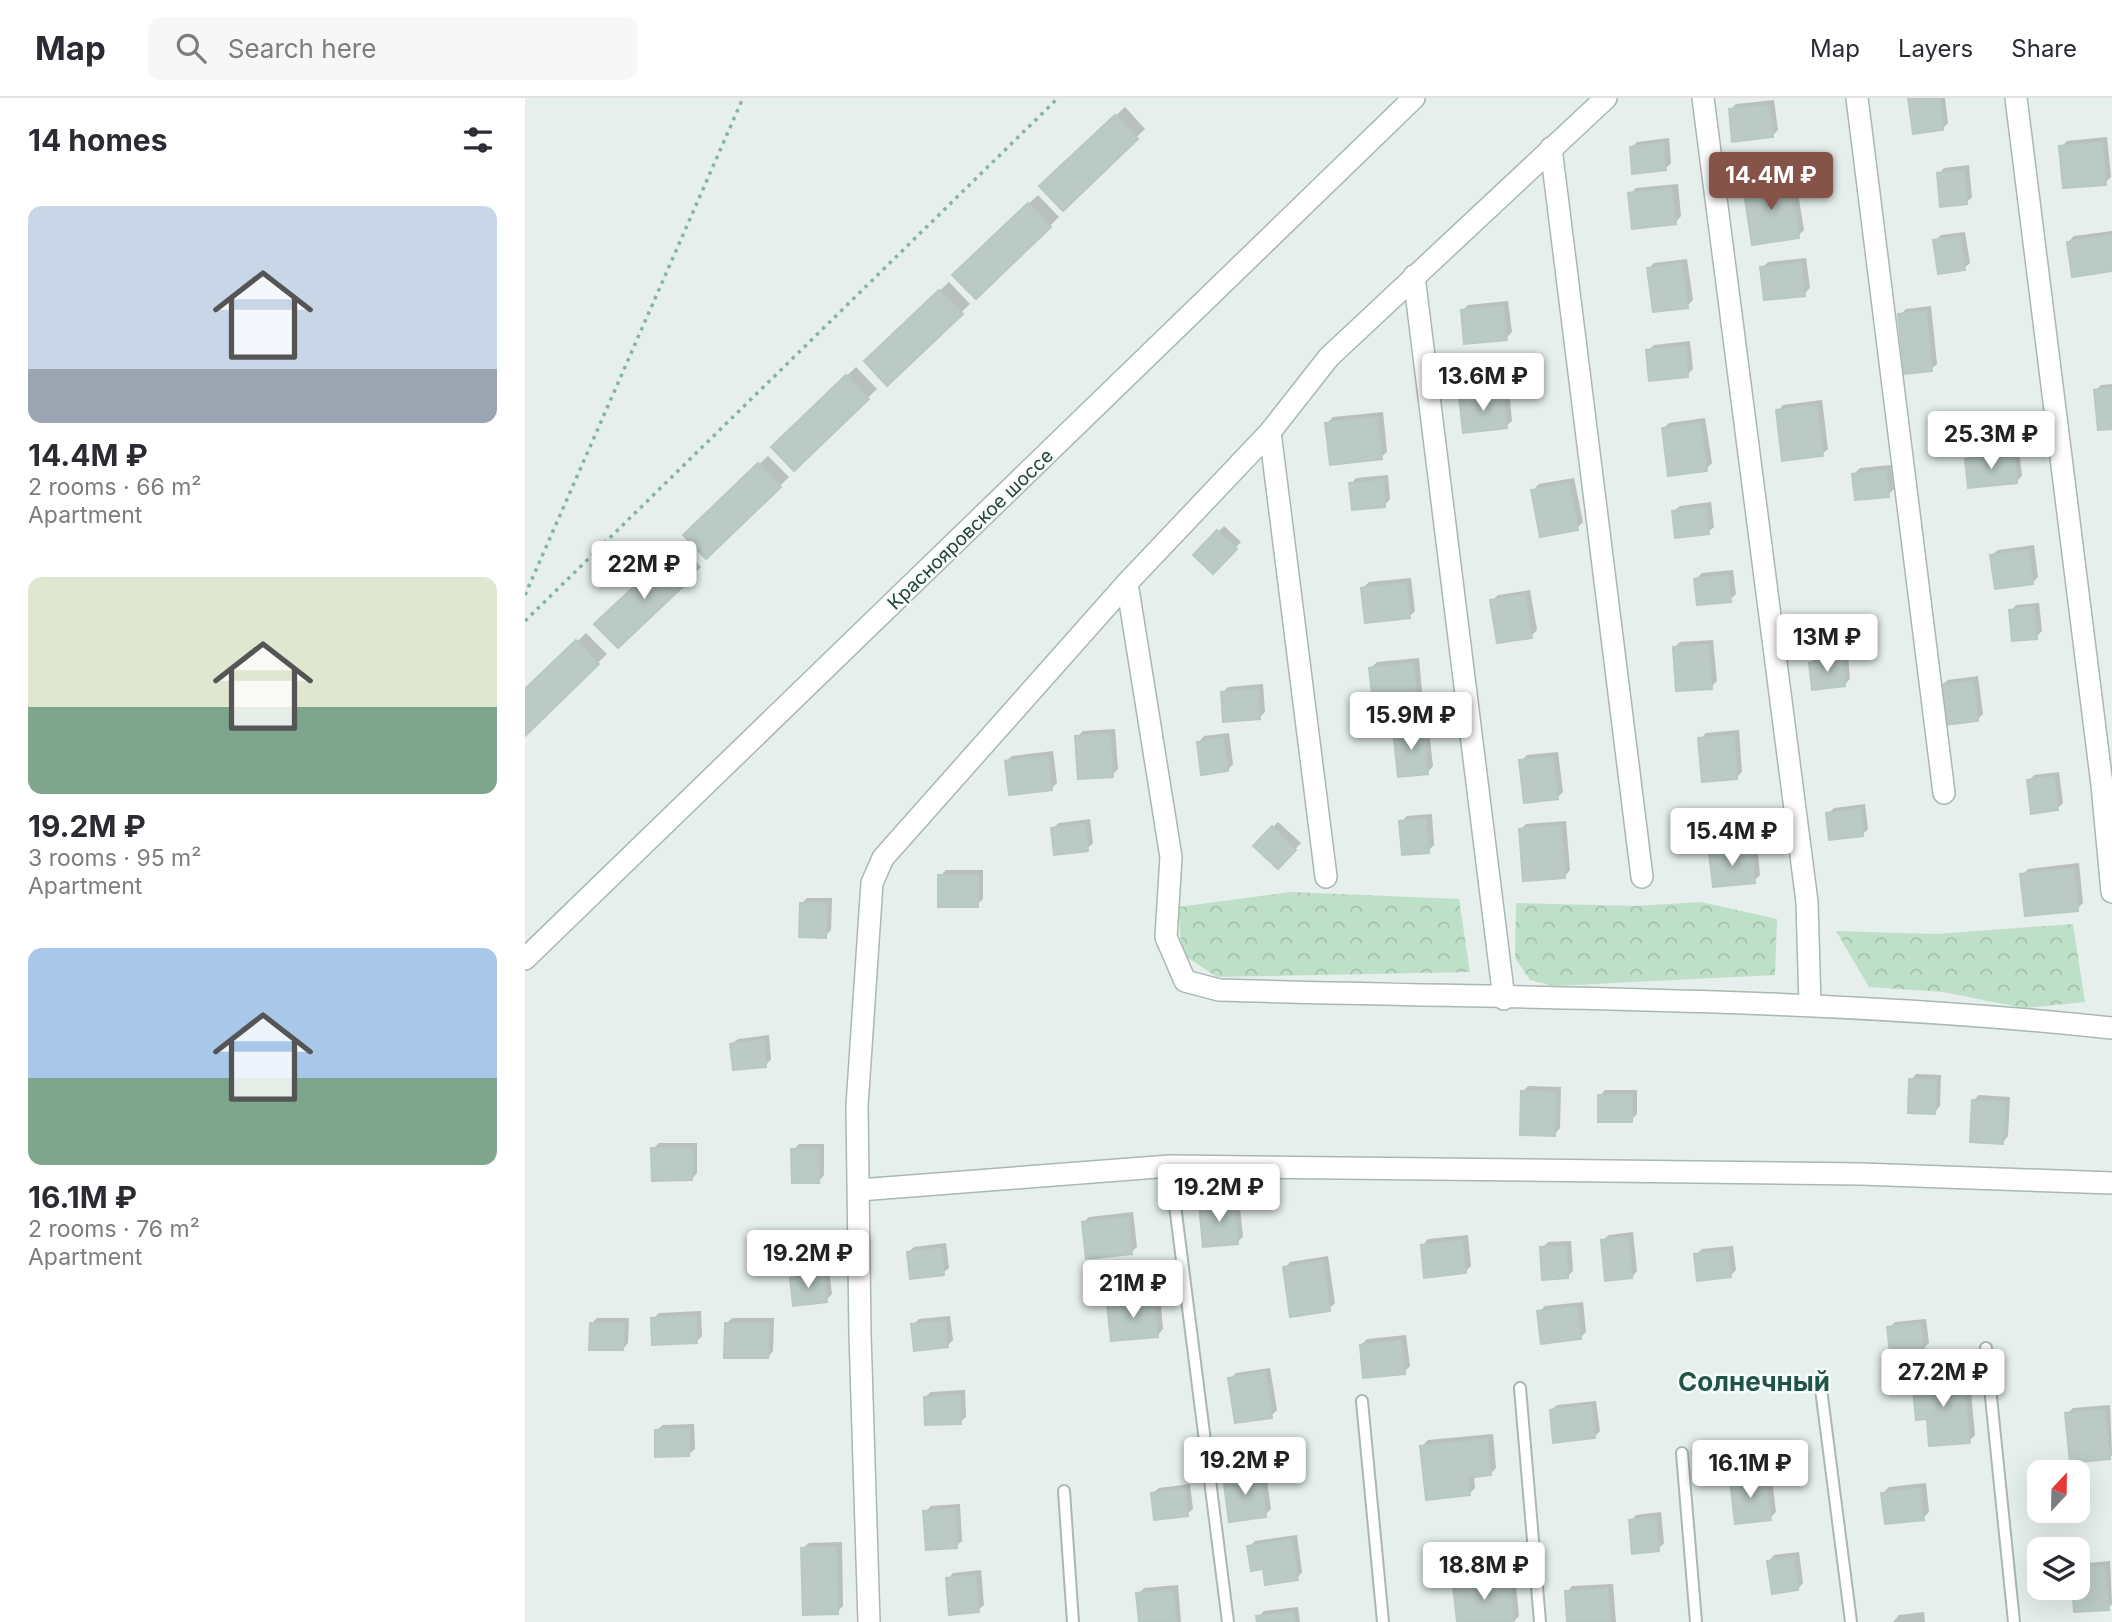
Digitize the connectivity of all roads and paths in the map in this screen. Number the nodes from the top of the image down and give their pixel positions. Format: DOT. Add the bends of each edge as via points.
graph roads {
  1 [pos="743,98"];
  2 [pos="1058,98"];
  3 [pos="1414,98"];
  4 [pos="1606,98"];
  5 [pos="1703,98"];
  6 [pos="1857,98"];
  7 [pos="2016,98"];
  8 [pos="1551,148"];
  9 [pos="1414,276"];
  10 [pos="1271,432"];
  11 [pos="1127,583"];
  12 [pos="525,595"];
  13 [pos="525,621"];
  14 [pos="1944,793"];
  15 [pos="1327,877"];
  16 [pos="1642,877"];
  17 [pos="2112,892"];
  18 [pos="525,959"];
  19 [pos="1504,999"];
  20 [pos="1810,1005"];
  21 [pos="2112,1028"];
  22 [pos="1170,1166"];
  23 [pos="2112,1183"];
  24 [pos="859,1190"];
  25 [pos="1986,1348"];
  26 [pos="1520,1388"];
  27 [pos="1821,1389"];
  28 [pos="1362,1401"];
  29 [pos="1682,1453"];
  30 [pos="1065,1491"];
  31 [pos="869,1622"];
  32 [pos="1073,1622"];
  33 [pos="1228,1622"];
  34 [pos="1383,1622"];
  35 [pos="1540,1622"];
  36 [pos="1696,1622"];
  37 [pos="1851,1622"];
  38 [pos="2014,1622"];
  1 -- 12 [label="path"];
  2 -- 13 [label="path"];
  3 -- 18 [label="street, Краснояровское шоссе"];
  4 -- 8 [label="street"];
  5 -- 20 [label="street" via="1807,902"];
  6 -- 14 [label="street"];
  7 -- 17 [label="street"];
  8 -- 9 [label="street"];
  8 -- 16 [label="street"];
  9 -- 10 [label="street" via="1329,357"];
  9 -- 19 [label="street"];
  10 -- 11 [label="street"];
  10 -- 15 [label="street"];
  11 -- 19 [label="street" via="1171,857 1166,937 1185,981 1219,990"];
  11 -- 24 [label="street" via="883,858 872,883 857,1106"];
  19 -- 20 [label="street"];
  20 -- 21 [label="street"];
  22 -- 23 [label="street" via="1861,1174"];
  22 -- 24 [label="street"];
  22 -- 33 [label="lane"];
  24 -- 31 [label="street"];
  25 -- 38 [label="lane"];
  26 -- 35 [label="lane"];
  27 -- 37 [label="lane"];
  28 -- 34 [label="lane"];
  29 -- 36 [label="lane"];
  30 -- 32 [label="lane"];
}
